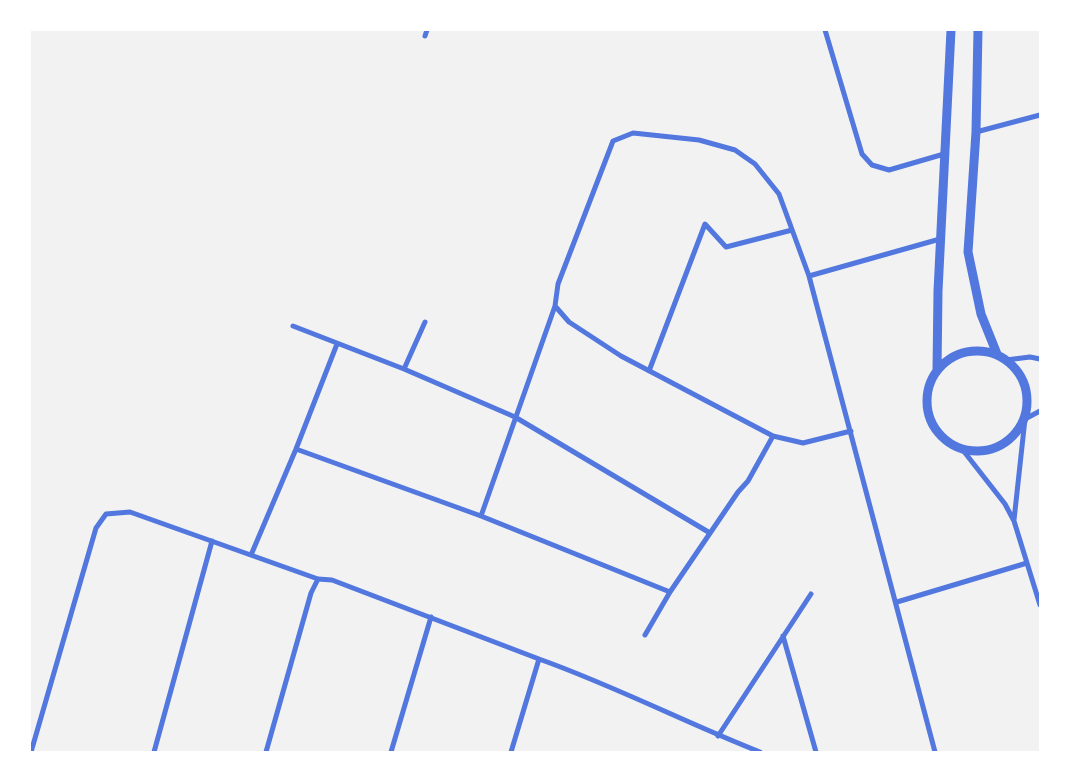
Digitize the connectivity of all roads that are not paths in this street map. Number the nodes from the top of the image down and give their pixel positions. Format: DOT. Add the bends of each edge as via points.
graph roads {
  1 [pos="825,30"];
  2 [pos="951,30"];
  3 [pos="978,30"];
  4 [pos="1040,115"];
  5 [pos="976,132"];
  6 [pos="944,154"];
  7 [pos="792,230"];
  8 [pos="940,238"];
  9 [pos="809,276"];
  10 [pos="555,306"];
  11 [pos="425,322"];
  12 [pos="293,326"];
  13 [pos="337,344"];
  14 [pos="997,354"];
  15 [pos="1040,359"];
  16 [pos="1006,360"];
  17 [pos="404,369"];
  18 [pos="649,370"];
  19 [pos="937,370"];
  20 [pos="1040,411"];
  21 [pos="515,416"];
  22 [pos="1024,419"];
  23 [pos="851,431"];
  24 [pos="773,436"];
  25 [pos="962,449"];
  26 [pos="296,450"];
  27 [pos="481,516"];
  28 [pos="1014,521"];
  29 [pos="710,533"];
  30 [pos="212,541"];
  31 [pos="251,555"];
  32 [pos="1027,563"];
  33 [pos="318,579"];
  34 [pos="670,592"];
  35 [pos="811,594"];
  36 [pos="897,602"];
  37 [pos="1040,604"];
  38 [pos="430,617"];
  39 [pos="645,635"];
  40 [pos="783,636"];
  41 [pos="539,659"];
  42 [pos="718,736"];
  43 [pos="31,752"];
  44 [pos="154,752"];
  45 [pos="266,752"];
  46 [pos="390,752"];
  47 [pos="511,752"];
  48 [pos="760,752"];
  49 [pos="816,752"];
  50 [pos="935,752"];
  1 -- 6 [label="street" via="862,154 872,165 889,170"];
  2 -- 6 [label="street"];
  3 -- 5 [label="street"];
  4 -- 5 [label="street"];
  5 -- 14 [label="street" via="968,252 981,314"];
  6 -- 8 [label="street"];
  7 -- 9 [label="street"];
  7 -- 10 [label="street" via="779,194 755,164 735,150 698,140 633,134 613,141 558,284"];
  7 -- 18 [label="street" via="726,246 705,224"];
  8 -- 9 [label="street"];
  8 -- 19 [label="street"];
  9 -- 23 [label="street"];
  10 -- 18 [label="street" via="569,322"];
  10 -- 21 [label="street"];
  11 -- 17 [label="street"];
  12 -- 13 [label="street"];
  13 -- 17 [label="street"];
  13 -- 26 [label="street"];
  14 -- 16 [label="street"];
  14 -- 19 [label="street" via="981,350 964,352 949,358"];
  15 -- 16 [label="street"];
  16 -- 22 [label="street" via="1024,381 1028,400"];
  17 -- 21 [label="street"];
  18 -- 24 [label="street"];
  19 -- 25 [label="street" via="928,387 927,406 932,425 945,440"];
  20 -- 22 [label="street"];
  21 -- 27 [label="street"];
  21 -- 29 [label="street"];
  22 -- 25 [label="street" via="1014,435 999,446 980,452"];
  22 -- 28 [label="street"];
  23 -- 24 [label="street" via="803,443"];
  23 -- 36 [label="street"];
  24 -- 29 [label="street" via="748,481"];
  25 -- 28 [label="street" via="1005,504"];
  26 -- 27 [label="street"];
  26 -- 31 [label="street"];
  27 -- 34 [label="street"];
  28 -- 32 [label="street"];
  29 -- 34 [label="street"];
  30 -- 31 [label="street"];
  30 -- 43 [label="street" via="130,512 106,514 96,528"];
  30 -- 44 [label="street"];
  31 -- 33 [label="street"];
  32 -- 36 [label="street"];
  32 -- 37 [label="street"];
  33 -- 38 [label="street" via="332,580"];
  33 -- 45 [label="street" via="311,593"];
  34 -- 39 [label="street"];
  35 -- 40 [label="street"];
  36 -- 50 [label="street"];
  38 -- 41 [label="street"];
  38 -- 46 [label="street"];
  40 -- 42 [label="street"];
  40 -- 49 [label="street"];
  41 -- 42 [label="street" via="590,677"];
  41 -- 47 [label="street"];
  42 -- 48 [label="street"];
}
